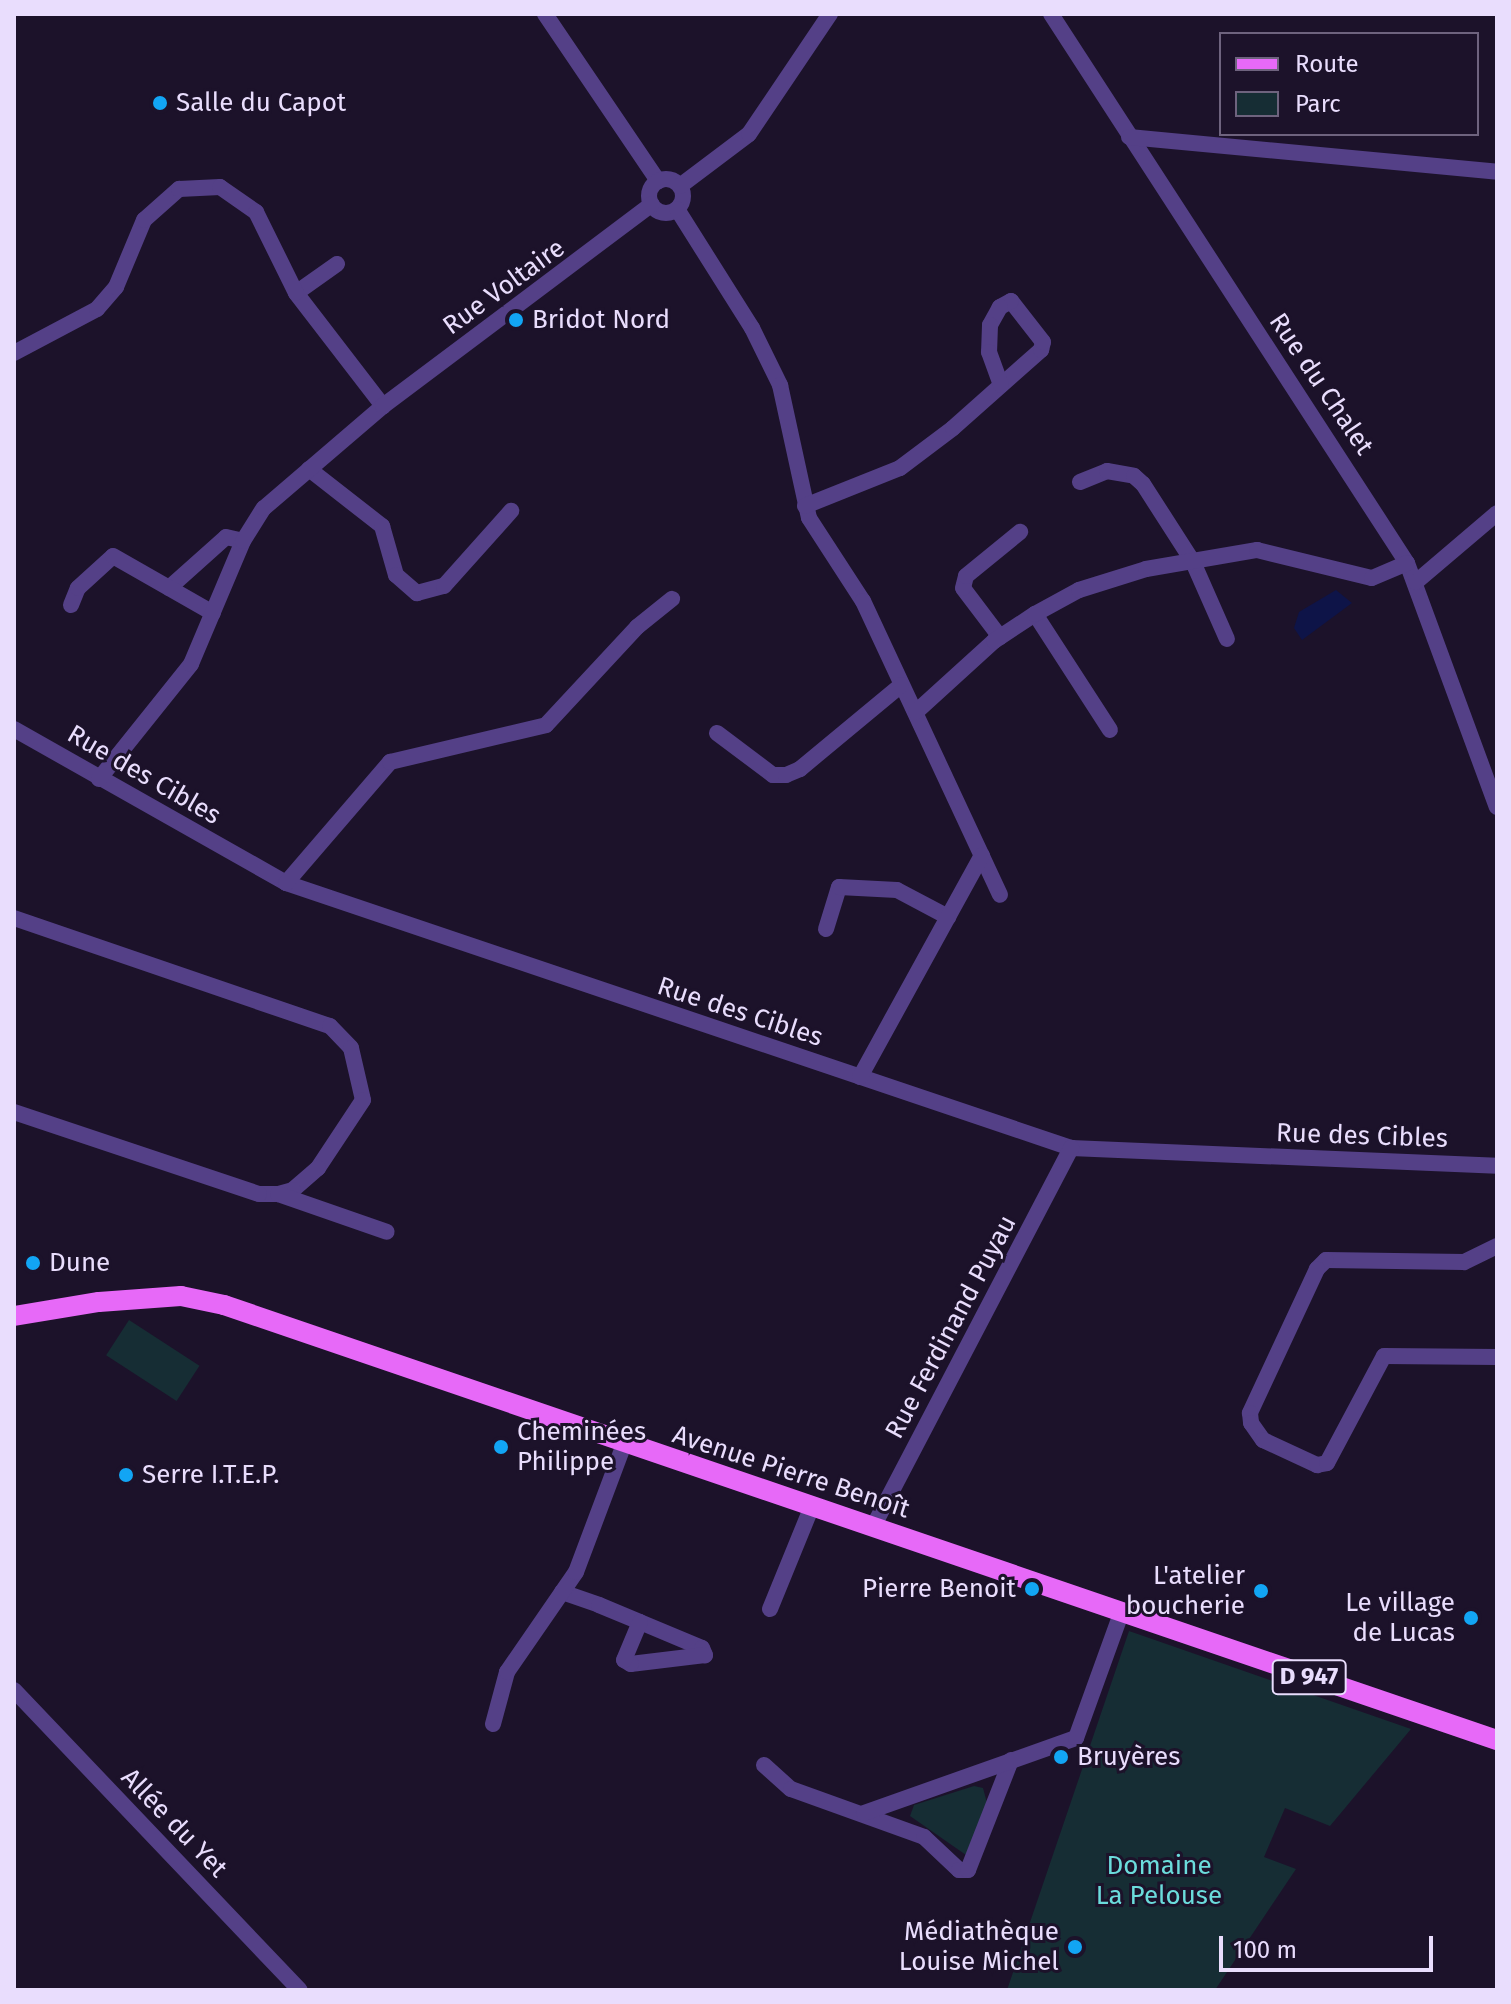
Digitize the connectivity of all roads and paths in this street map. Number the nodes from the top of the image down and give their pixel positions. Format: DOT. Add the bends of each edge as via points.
graph roads {
  1 [pos="545,14"];
  2 [pos="830,14"];
  3 [pos="1051,14"];
  4 [pos="1129,137"];
  5 [pos="1497,172"];
  6 [pos="658,181"];
  7 [pos="680,186"];
  8 [pos="652,204"];
  9 [pos="677,209"];
  10 [pos="337,264"];
  11 [pos="296,293"];
  12 [pos="14,353"];
  13 [pos="1001,385"];
  14 [pos="383,406"];
  15 [pos="309,469"];
  16 [pos="1080,482"];
  17 [pos="805,506"];
  18 [pos="511,511"];
  19 [pos="1497,513"];
  20 [pos="1020,532"];
  21 [pos="243,541"];
  22 [pos="1193,562"];
  23 [pos="1407,563"];
  24 [pos="1416,582"];
  25 [pos="169,588"];
  26 [pos="672,599"];
  27 [pos="71,605"];
  28 [pos="213,613"];
  29 [pos="1035,614"];
  30 [pos="1000,637"];
  31 [pos="1227,639"];
  32 [pos="901,685"];
  33 [pos="916,712"];
  34 [pos="14,729"];
  35 [pos="1110,730"];
  36 [pos="717,733"];
  37 [pos="99,779"];
  38 [pos="1497,807"];
  39 [pos="982,855"];
  40 [pos="286,883"];
  41 [pos="1000,895"];
  42 [pos="948,917"];
  43 [pos="14,918"];
  44 [pos="826,929"];
  45 [pos="860,1077"];
  46 [pos="14,1112"];
  47 [pos="1071,1148"];
  48 [pos="1497,1166"];
  49 [pos="278,1194"];
  50 [pos="387,1232"];
  51 [pos="1497,1246"];
  52 [pos="14,1316"];
  53 [pos="1497,1357"];
  54 [pos="624,1444"];
  55 [pos="812,1506"];
  56 [pos="873,1527"];
  57 [pos="562,1592"];
  58 [pos="770,1609"];
  59 [pos="1122,1611"];
  60 [pos="640,1622"];
  61 [pos="14,1690"];
  62 [pos="493,1724"];
  63 [pos="1497,1740"];
  64 [pos="1011,1760"];
  65 [pos="764,1765"];
  66 [pos="864,1813"];
  67 [pos="300,1990"];
  1 -- 6 [label="street"];
  2 -- 7 [label="street" via="749,134"];
  3 -- 4 [label="street, Rue du Chalet"];
  4 -- 5 [label="street"];
  4 -- 23 [label="street, Rue du Chalet"];
  6 -- 7 [label="street"];
  6 -- 8 [label="street" via="650,191"];
  7 -- 9 [label="street" via="683,197"];
  8 -- 9 [label="street" via="663,213"];
  8 -- 14 [label="street, Rue Voltaire"];
  9 -- 17 [label="street" via="752,328 780,385"];
  10 -- 11 [label="street"];
  11 -- 12 [label="street" via="256,212 220,187 179,189 144,220 116,287 97,309"];
  11 -- 14 [label="street"];
  13 -- 13 [label="street" via="989,352 990,325 1000,307 1011,301 1043,342"];
  13 -- 17 [label="street" via="900,468"];
  14 -- 15 [label="street, Rue Voltaire"];
  15 -- 18 [label="street" via="382,526 396,575 417,593 444,586"];
  15 -- 21 [label="street, Rue Voltaire" via="264,508"];
  16 -- 22 [label="street" via="1107,471 1134,476"];
  17 -- 32 [label="street" via="863,601"];
  19 -- 24 [label="street"];
  20 -- 30 [label="street" via="966,576 963,588"];
  21 -- 25 [label="street" via="226,537"];
  21 -- 28 [label="street, Rue Voltaire"];
  22 -- 23 [label="street" via="1257,550 1372,578"];
  22 -- 29 [label="street" via="1146,569 1079,590"];
  22 -- 31 [label="street"];
  23 -- 24 [label="street, Rue du Chalet"];
  24 -- 38 [label="street, Rue du Chalet"];
  25 -- 27 [label="street" via="113,556 78,588"];
  25 -- 28 [label="street"];
  26 -- 40 [label="street" via="637,627 546,725 390,762"];
  28 -- 37 [label="street, Rue Voltaire" via="170,697"];
  29 -- 30 [label="street"];
  29 -- 35 [label="street"];
  30 -- 33 [label="street"];
  32 -- 33 [label="street"];
  32 -- 36 [label="street" via="786,775 773,775"];
  33 -- 39 [label="street"];
  34 -- 37 [label="street, Rue des Cibles"];
  37 -- 40 [label="street, Rue des Cibles"];
  39 -- 41 [label="street"];
  39 -- 42 [label="street"];
  40 -- 45 [label="street, Rue des Cibles"];
  42 -- 44 [label="street" via="897,890 839,887"];
  42 -- 45 [label="street"];
  43 -- 49 [label="street" via="330,1026 351,1048 363,1100 318,1168 293,1190"];
  45 -- 47 [label="street, Rue des Cibles"];
  46 -- 49 [label="street" via="259,1194"];
  47 -- 48 [label="street, Rue des Cibles"];
  47 -- 56 [label="street, Rue Ferdinand Puyau"];
  49 -- 50 [label="street"];
  51 -- 53 [label="street" via="1464,1262 1326,1260 1317,1269 1250,1413 1254,1431 1317,1465 1327,1463 1384,1356"];
  52 -- 54 [label="main road, Avenue Pierre Benoît / D 947" via="99,1302 196,1299"];
  54 -- 55 [label="main road, Avenue Pierre Benoît / D 947"];
  54 -- 57 [label="street" via="576,1572"];
  55 -- 56 [label="main road, Avenue Pierre Benoît / D 947"];
  55 -- 58 [label="street"];
  56 -- 59 [label="main road, Avenue Pierre Benoît / D 947"];
  57 -- 60 [label="street"];
  57 -- 62 [label="street" via="507,1672"];
  59 -- 63 [label="main road, Avenue Pierre Benoît / D 947"];
  59 -- 64 [label="street" via="1076,1738"];
  61 -- 67 [label="street, Allée du Yet"];
  64 -- 66 [label="street"];
  64 -- 66 [label="street" via="968,1870 959,1870 924,1837"];
  65 -- 66 [label="street" via="791,1789"];
}
